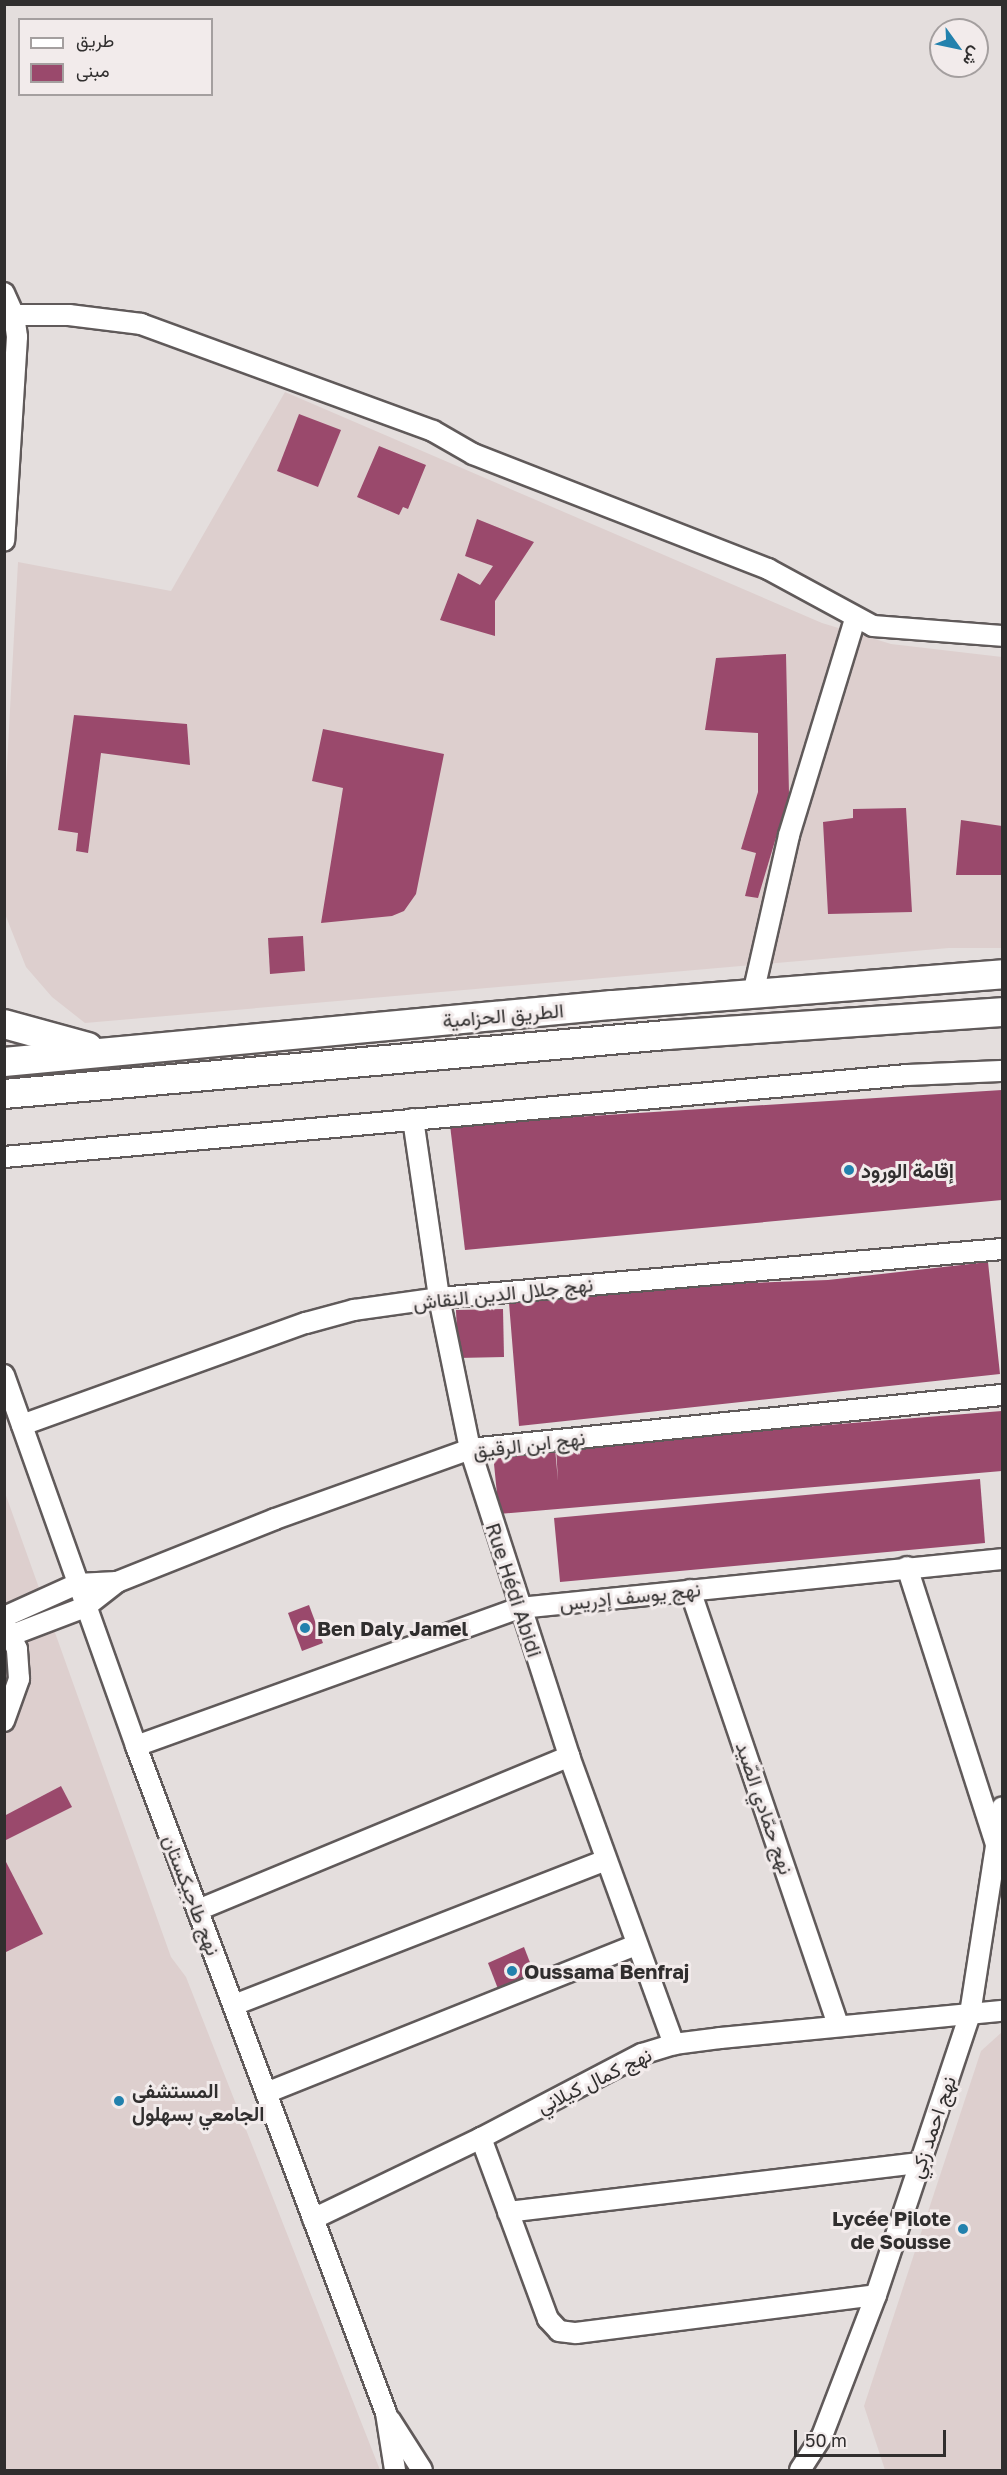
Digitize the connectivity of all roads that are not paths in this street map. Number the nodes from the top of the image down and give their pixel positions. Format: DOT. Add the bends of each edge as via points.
graph roads {
  1 [pos="4,293"];
  2 [pos="9,318"];
  3 [pos="4,541"];
  4 [pos="855,619"];
  5 [pos="1002,636"];
  6 [pos="1002,974"];
  7 [pos="753,994"];
  8 [pos="1002,1012"];
  9 [pos="4,1024"];
  10 [pos="114,1051"];
  11 [pos="4,1062"];
  12 [pos="1002,1071"];
  13 [pos="4,1094"];
  14 [pos="413,1119"];
  15 [pos="4,1157"];
  16 [pos="1002,1249"];
  17 [pos="439,1298"];
  18 [pos="4,1375"];
  19 [pos="1002,1395"];
  20 [pos="22,1425"];
  21 [pos="470,1449"];
  22 [pos="1002,1559"];
  23 [pos="907,1567"];
  24 [pos="117,1582"];
  25 [pos="77,1584"];
  26 [pos="690,1590"];
  27 [pos="85,1607"];
  28 [pos="520,1608"];
  29 [pos="7,1626"];
  30 [pos="4,1721"];
  31 [pos="136,1746"];
  32 [pos="569,1756"];
  33 [pos="1002,1807"];
  34 [pos="1000,1850"];
  35 [pos="606,1860"];
  36 [pos="198,1910"];
  37 [pos="636,1945"];
  38 [pos="234,2006"];
  39 [pos="1002,2011"];
  40 [pos="970,2014"];
  41 [pos="838,2025"];
  42 [pos="674,2044"];
  43 [pos="266,2093"];
  44 [pos="481,2138"];
  45 [pos="920,2163"];
  46 [pos="508,2212"];
  47 [pos="313,2219"];
  48 [pos="876,2295"];
  49 [pos="386,2413"];
  50 [pos="822,2436"];
  51 [pos="395,2470"];
  52 [pos="422,2470"];
  53 [pos="800,2470"];
  54 [pos="818,2470"];
  1 -- 2 [label="street"];
  2 -- 3 [label="street" via="17,337"];
  2 -- 4 [label="street" via="122,319 173,336 424,428 473,454 768,569"];
  4 -- 5 [label="street" via="891,630"];
  4 -- 7 [label="street" via="789,836"];
  6 -- 7 [label="highway, الطريق الحزامية"];
  7 -- 10 [label="highway, الطريق الحزامية"];
  8 -- 13 [label="highway, الطريق الحزامية" via="677,1034"];
  9 -- 10 [label="highway"];
  10 -- 11 [label="highway, الطريق الحزامية"];
  12 -- 14 [label="street" via="906,1075"];
  14 -- 15 [label="street"];
  14 -- 17 [label="street, Rue Hédi Abidi"];
  16 -- 17 [label="street, نهج جلال الدين النقاش"];
  17 -- 20 [label="street, نهج جلال الدين النقاش" via="354,1310 306,1323"];
  17 -- 21 [label="street, Rue Hédi Abidi"];
  18 -- 20 [label="street, نهج طاجيكستان"];
  19 -- 21 [label="street, نهج ابن الرقيق"];
  20 -- 25 [label="street, نهج طاجيكستان"];
  21 -- 24 [label="street, نهج ابن الرقيق" via="275,1519"];
  21 -- 28 [label="street, Rue Hédi Abidi"];
  22 -- 23 [label="street, نهج يوسف إدريس"];
  23 -- 26 [label="street, نهج يوسف إدريس"];
  23 -- 34 [label="street"];
  24 -- 25 [label="street, نهج ابن الرقيق"];
  24 -- 27 [label="street"];
  25 -- 27 [label="street, نهج طاجيكستان"];
  25 -- 29 [label="street"];
  26 -- 28 [label="street, نهج يوسف إدريس"];
  26 -- 41 [label="street, نهج حمّادي الصّيد"];
  27 -- 29 [label="street"];
  27 -- 31 [label="street, نهج طاجيكستان"];
  28 -- 31 [label="street, نهج يوسف إدريس"];
  28 -- 32 [label="street, Rue Hédi Abidi"];
  29 -- 30 [label="street" via="17,1649 19,1679"];
  31 -- 36 [label="street, نهج طاجيكستان"];
  32 -- 35 [label="street, Rue Hédi Abidi"];
  32 -- 36 [label="street"];
  33 -- 34 [label="street, نهج احمد زكي"];
  34 -- 40 [label="street, نهج احمد زكي"];
  35 -- 37 [label="street, Rue Hédi Abidi"];
  35 -- 38 [label="street"];
  36 -- 38 [label="street, نهج طاجيكستان"];
  37 -- 42 [label="street, Rue Hédi Abidi"];
  37 -- 43 [label="street"];
  38 -- 43 [label="street, نهج طاجيكستان"];
  39 -- 40 [label="street, نهج كمال كيلاني"];
  40 -- 41 [label="street, نهج كمال كيلاني"];
  40 -- 45 [label="street, نهج احمد زكي"];
  41 -- 42 [label="street, نهج كمال كيلاني"];
  42 -- 44 [label="street, نهج كمال كيلاني" via="604,2071"];
  43 -- 47 [label="street, نهج طاجيكستان"];
  44 -- 46 [label="street"];
  44 -- 47 [label="street, نهج كمال كيلاني"];
  45 -- 46 [label="street"];
  45 -- 48 [label="street, نهج احمد زكي"];
  46 -- 48 [label="street" via="548,2319 559,2331 567,2333"];
  47 -- 49 [label="street, نهج طاجيكستان"];
  48 -- 50 [label="street, نهج احمد زكي"];
  49 -- 51 [label="street"];
  49 -- 52 [label="street"];
  50 -- 53 [label="street, نهج احمد زكي"];
  50 -- 54 [label="street, نهج احمد زكي"];
}
